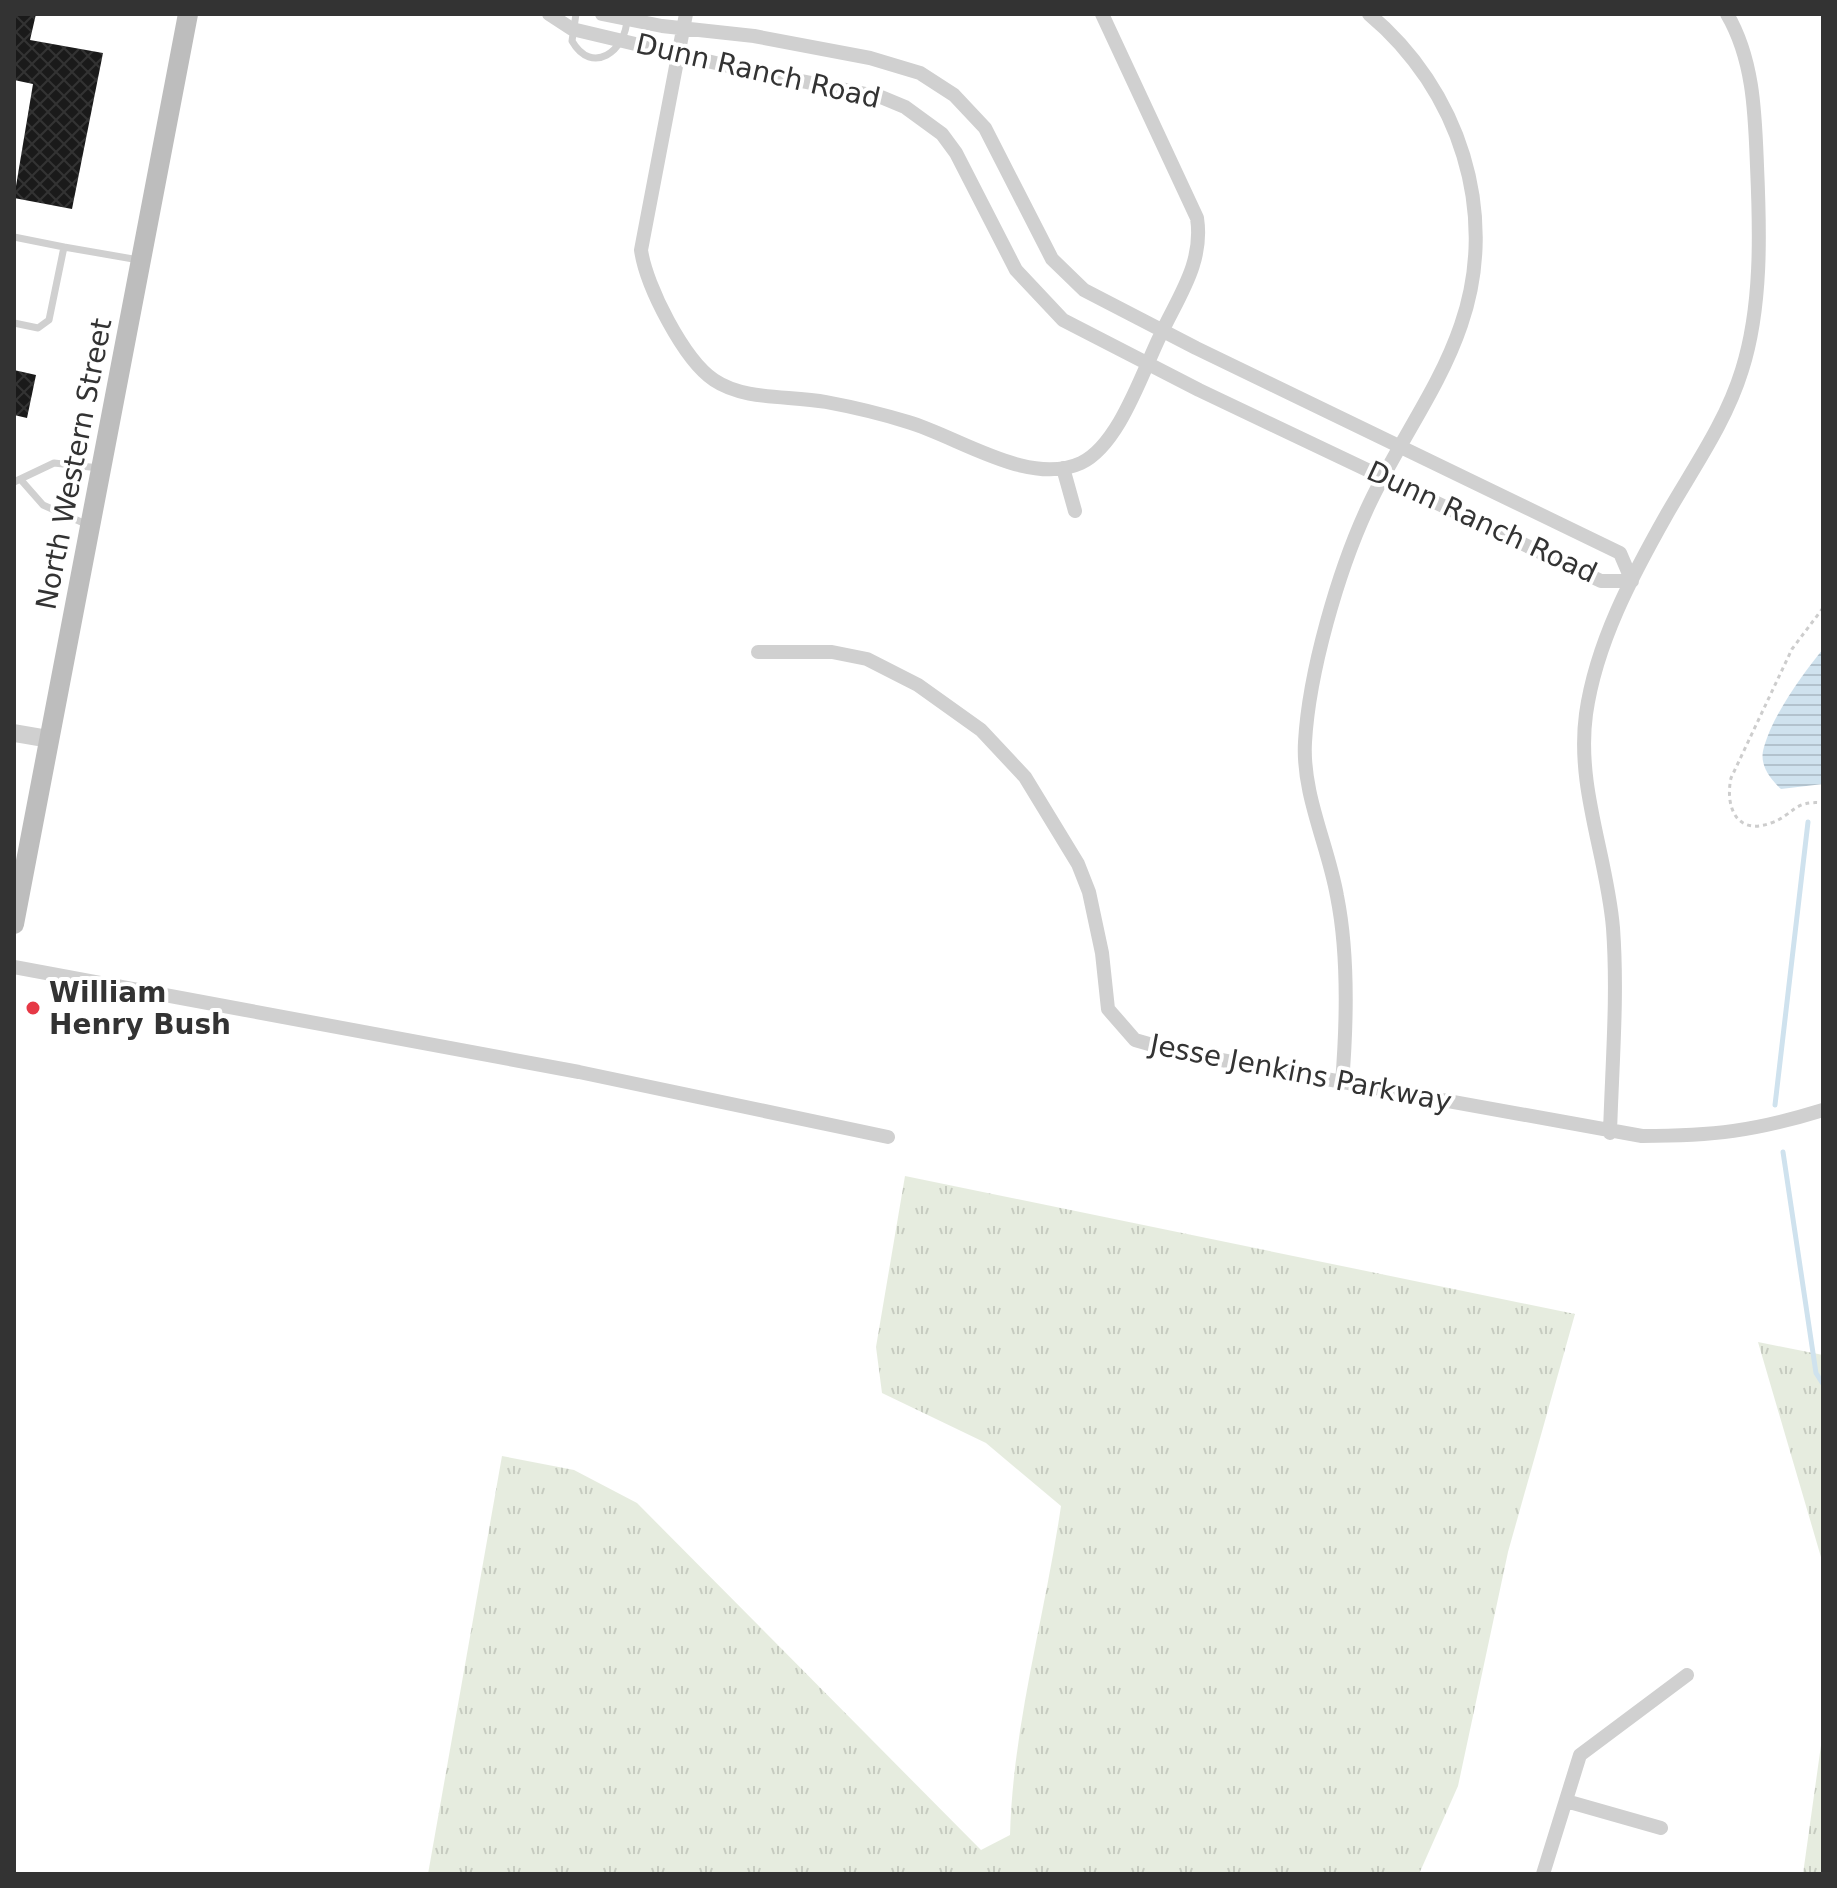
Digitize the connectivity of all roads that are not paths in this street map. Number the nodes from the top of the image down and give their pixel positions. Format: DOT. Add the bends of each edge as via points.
graph roads {
  1 [pos="188,14"];
  2 [pos="550,14"];
  3 [pos="602,14"];
  4 [pos="1102,14"];
  5 [pos="1369,14"];
  6 [pos="1727,14"];
  7 [pos="625,16"];
  8 [pos="574,21"];
  9 [pos="685,21"];
  10 [pos="623,39"];
  11 [pos="679,52"];
  12 [pos="14,237"];
  13 [pos="64,247"];
  14 [pos="141,261"];
  15 [pos="14,323"];
  16 [pos="1162,331"];
  17 [pos="1147,364"];
  18 [pos="1400,445"];
  19 [pos="101,468"];
  20 [pos="1063,468"];
  21 [pos="1384,477"];
  22 [pos="17,481"];
  23 [pos="1075,511"];
  24 [pos="90,526"];
  25 [pos="1632,581"];
  26 [pos="758,652"];
  27 [pos="14,733"];
  28 [pos="49,739"];
  29 [pos="18,887"];
  30 [pos="14,924"];
  31 [pos="14,967"];
  32 [pos="1342,1083"];
  33 [pos="1823,1110"];
  34 [pos="1610,1133"];
  35 [pos="888,1137"];
  36 [pos="1687,1675"];
  37 [pos="1566,1801"];
  38 [pos="1661,1828"];
  39 [pos="1543,1874"];
  1 -- 14 [label="main road, North Western Street"];
  2 -- 8 [label="street, Dunn Ranch Road"];
  3 -- 7 [label="street, Dunn Ranch Road"];
  4 -- 16 [label="street" via="1197,218 1198,253"];
  5 -- 18 [label="street" via="1425,74 1448,111 1465,157 1471,198 1474,270 1461,328"];
  6 -- 25 [label="street" via="1754,101 1757,259 1751,328 1743,369 1712,440"];
  7 -- 9 [label="street, Dunn Ranch Road"];
  7 -- 10 [label="lane"];
  8 -- 10 [label="street, Dunn Ranch Road"];
  8 -- 10 [label="lane" via="575,47 593,58 608,56"];
  9 -- 11 [label="street"];
  9 -- 16 [label="street, Dunn Ranch Road" via="870,58 936,82 985,128 1052,259 1084,290"];
  10 -- 11 [label="street, Dunn Ranch Road"];
  11 -- 17 [label="street, Dunn Ranch Road" via="881,97 921,116 962,163 1016,270 1041,300 1063,320"];
  11 -- 20 [label="street" via="641,250 651,284 698,366 735,391 827,402 919,426 1017,465"];
  12 -- 13 [label="lane"];
  13 -- 14 [label="lane"];
  13 -- 15 [label="lane" via="49,320 38,328"];
  14 -- 19 [label="main road, North Western Street"];
  16 -- 17 [label="street"];
  16 -- 18 [label="street, Dunn Ranch Road"];
  17 -- 20 [label="street" via="1109,438 1082,462"];
  17 -- 21 [label="street, Dunn Ranch Road"];
  18 -- 21 [label="street"];
  18 -- 25 [label="street, Dunn Ranch Road" via="1620,553"];
  19 -- 22 [label="lane" via="54,463"];
  19 -- 24 [label="main road, North Western Street"];
  20 -- 23 [label="street"];
  21 -- 25 [label="street, Dunn Ranch Road" via="1601,581"];
  21 -- 32 [label="street" via="1341,580 1315,677 1305,744 1308,782 1338,897 1345,990"];
  22 -- 24 [label="lane" via="43,505"];
  24 -- 28 [label="main road, North Western Street"];
  25 -- 34 [label="street" via="1613,616 1593,678 1584,735 1584,776 1613,928"];
  26 -- 32 [label="street, Jesse Jenkins Parkway" via="832,652 867,659 943,700 981,730 1025,777 1065,838 1089,892 1108,1009 1135,1040"];
  27 -- 28 [label="street"];
  28 -- 29 [label="main road, North Western Street"];
  29 -- 30 [label="main road, North Western Street"];
  31 -- 35 [label="street" via="579,1072"];
  32 -- 34 [label="street, Jesse Jenkins Parkway"];
  33 -- 34 [label="street, Jesse Jenkins Parkway" via="1719,1135"];
  36 -- 37 [label="street" via="1580,1755"];
  37 -- 38 [label="street"];
  37 -- 39 [label="street"];
}
